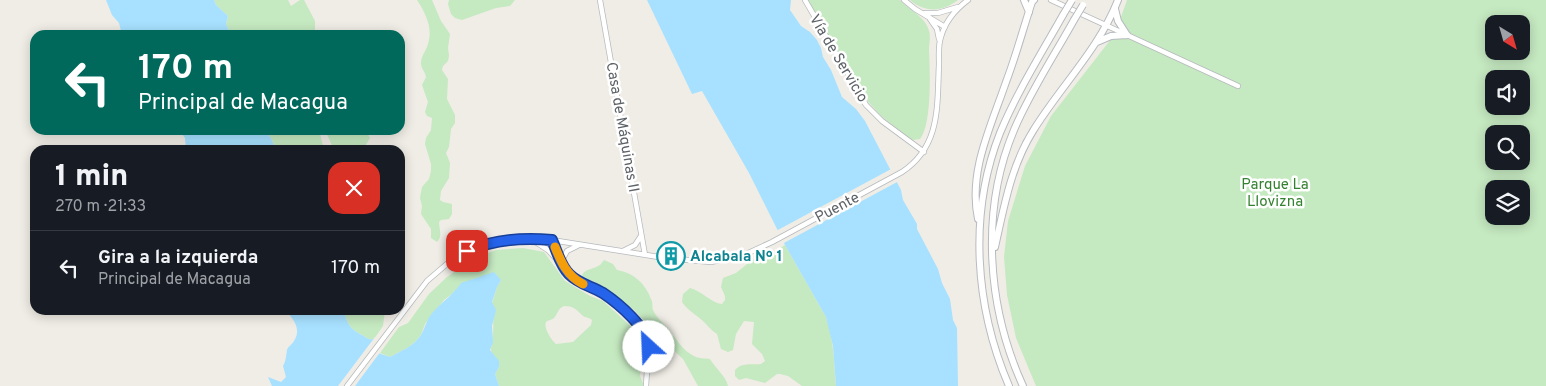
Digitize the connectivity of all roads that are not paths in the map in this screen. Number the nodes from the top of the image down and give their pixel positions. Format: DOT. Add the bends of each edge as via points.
graph roads {
  1 [pos="600,0"];
  2 [pos="805,0"];
  3 [pos="904,0"];
  4 [pos="1024,0"];
  5 [pos="1034,0"];
  6 [pos="1051,0"];
  7 [pos="1072,0"];
  8 [pos="966,1"];
  9 [pos="1084,2"];
  10 [pos="1116,3"];
  11 [pos="921,12"];
  12 [pos="1029,12"];
  13 [pos="928,16"];
  14 [pos="1106,25"];
  15 [pos="945,26"];
  16 [pos="1127,35"];
  17 [pos="940,43"];
  18 [pos="1094,44"];
  19 [pos="1238,86"];
  20 [pos="924,152"];
  21 [pos="980,227"];
  22 [pos="641,232"];
  23 [pos="527,238"];
  24 [pos="552,240"];
  25 [pos="581,245"];
  26 [pos="621,251"];
  27 [pos="645,255"];
  28 [pos="665,258"];
  29 [pos="993,258"];
  30 [pos="676,259"];
  31 [pos="561,262"];
  32 [pos="565,270"];
  33 [pos="405,309"];
  34 [pos="400,315"];
  35 [pos="347,386"];
  36 [pos="646,386"];
  37 [pos="1009,386"];
  38 [pos="1023,386"];
  1 -- 22 [label="street, Casa de Máquinas II"];
  2 -- 20 [label="street, Vía de Servicio" via="866,105"];
  3 -- 11 [label="street"];
  4 -- 12 [label="main road"];
  5 -- 12 [label="main road"];
  6 -- 14 [label="street"];
  7 -- 21 [label="main road, bridge" via="1000,133 990,163"];
  8 -- 11 [label="street" via="948,12"];
  8 -- 15 [label="street"];
  9 -- 29 [label="main road, bridge" via="1025,108 1007,149 993,214"];
  10 -- 14 [label="main road"];
  10 -- 16 [label="main road" via="1118,21"];
  11 -- 13 [label="street"];
  12 -- 21 [label="main road" via="982,153 976,189"];
  13 -- 15 [label="street"];
  13 -- 17 [label="street" via="937,29"];
  14 -- 16 [label="street"];
  14 -- 18 [label="main road"];
  15 -- 17 [label="street"];
  16 -- 18 [label="main road" via="1105,38"];
  16 -- 19 [label="street"];
  17 -- 20 [label="street" via="934,125"];
  18 -- 29 [label="main road" via="1028,140 1010,183"];
  20 -- 30 [label="street, Puente" via="902,172 744,255 703,262"];
  21 -- 37 [label="main road" via="984,306"];
  22 -- 26 [label="street" via="635,245"];
  22 -- 27 [label="street, Casa de Máquinas II"];
  23 -- 24 [label="street"];
  23 -- 32 [label="street" via="544,247"];
  23 -- 33 [label="street" via="488,243 467,251 427,281"];
  24 -- 25 [label="street"];
  24 -- 31 [label="street"];
  25 -- 26 [label="street"];
  25 -- 31 [label="street" via="567,251"];
  26 -- 27 [label="street"];
  27 -- 28 [label="street"];
  29 -- 38 [label="main road" via="1002,327"];
  31 -- 32 [label="street"];
  32 -- 36 [label="street" via="615,303 646,333 649,347"];
  34 -- 35 [label="street"];
}
